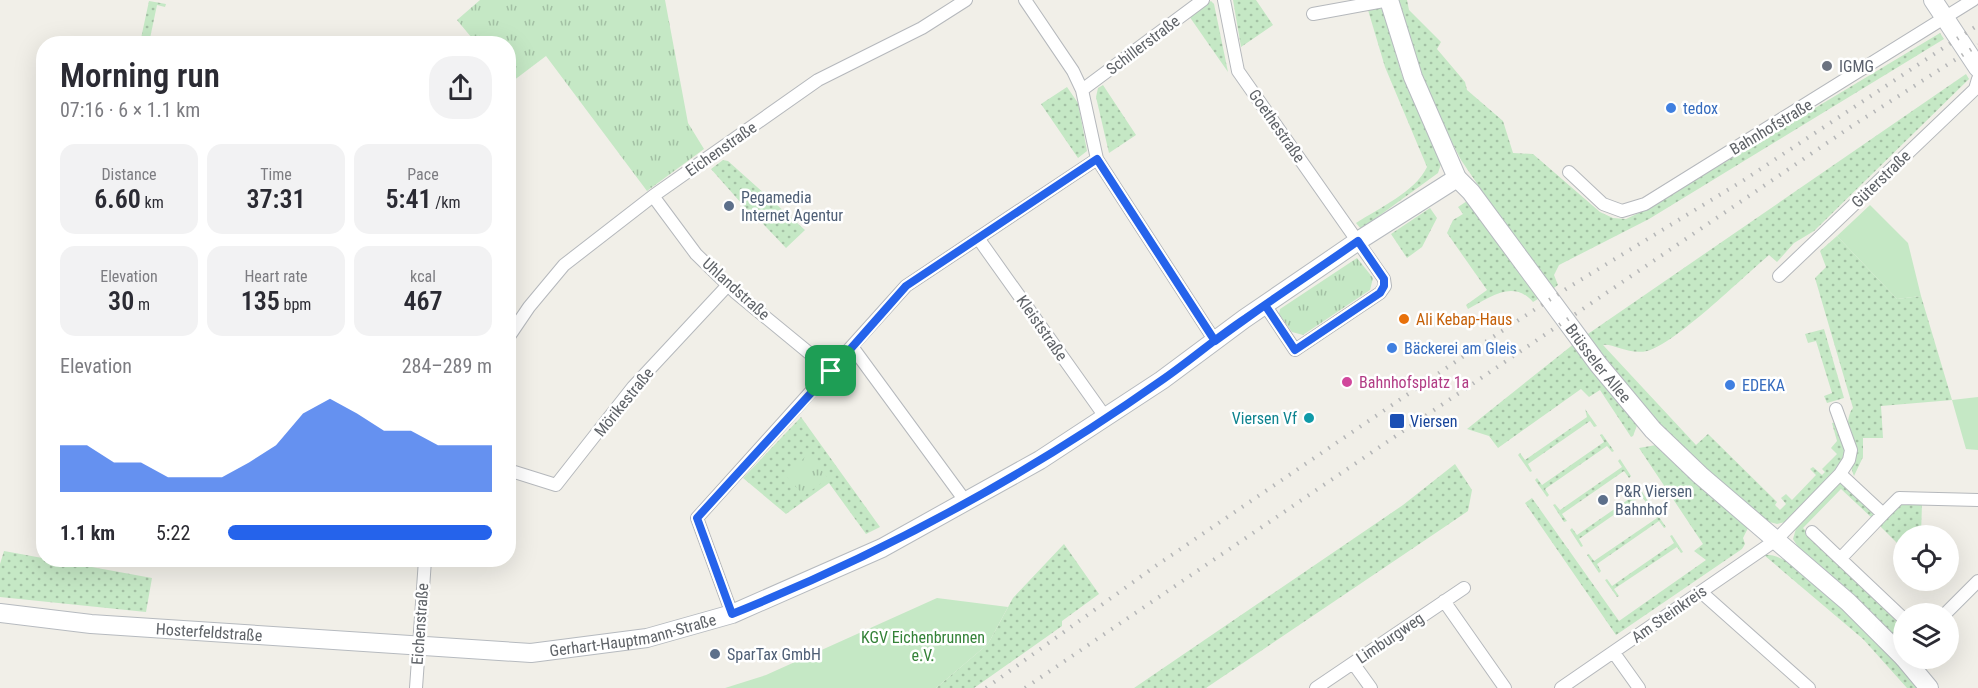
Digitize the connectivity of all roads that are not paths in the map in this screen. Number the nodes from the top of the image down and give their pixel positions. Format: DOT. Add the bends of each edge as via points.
graph roads {
  1 [pos="966,0"];
  2 [pos="1026,0"];
  3 [pos="1203,0"];
  4 [pos="1224,0"];
  5 [pos="1389,0"];
  6 [pos="1933,0"];
  7 [pos="1973,0"];
  8 [pos="1313,14"];
  9 [pos="1946,19"];
  10 [pos="1978,68"];
  11 [pos="1978,79"];
  12 [pos="1082,90"];
  13 [pos="1097,159"];
  14 [pos="1569,172"];
  15 [pos="1457,178"];
  16 [pos="653,196"];
  17 [pos="978,238"];
  18 [pos="1358,241"];
  19 [pos="1779,276"];
  20 [pos="728,285"];
  21 [pos="1265,305"];
  22 [pos="516,326"];
  23 [pos="1215,341"];
  24 [pos="853,348"];
  25 [pos="831,371"];
  26 [pos="1836,409"];
  27 [pos="1106,418"];
  28 [pos="516,472"];
  29 [pos="1840,474"];
  30 [pos="1978,500"];
  31 [pos="966,502"];
  32 [pos="1883,514"];
  33 [pos="1812,531"];
  34 [pos="1776,540"];
  35 [pos="1841,558"];
  36 [pos="424,567"];
  37 [pos="1978,581"];
  38 [pos="1464,588"];
  39 [pos="1701,592"];
  40 [pos="1444,601"];
  41 [pos="1956,603"];
  42 [pos="1893,608"];
  43 [pos="0,613"];
  44 [pos="732,614"];
  45 [pos="418,645"];
  46 [pos="1893,647"];
  47 [pos="1614,652"];
  48 [pos="1353,663"];
  49 [pos="1913,669"];
  50 [pos="416,688"];
  51 [pos="1316,688"];
  52 [pos="1371,688"];
  53 [pos="1505,688"];
  54 [pos="1561,688"];
  55 [pos="1640,688"];
  56 [pos="1809,688"];
  57 [pos="1929,688"];
  1 -- 16 [label="street, Eichenstraße" via="922,28 818,80"];
  2 -- 12 [label="street"];
  3 -- 12 [label="street, Schillerstraße"];
  4 -- 18 [label="street, Goethestraße" via="1238,71"];
  5 -- 8 [label="street"];
  5 -- 15 [label="street, Brüsseler Allee" via="1413,77"];
  6 -- 9 [label="street"];
  7 -- 9 [label="street, Bahnhofstraße"];
  9 -- 10 [label="street"];
  9 -- 14 [label="street, Bahnhofstraße" via="1645,204 1622,211 1602,204"];
  11 -- 19 [label="street, Güterstraße" via="1975,89"];
  12 -- 13 [label="street"];
  13 -- 17 [label="street"];
  13 -- 23 [label="street"];
  15 -- 18 [label="street, Gerhart-Hauptmann-Straße"];
  15 -- 34 [label="street, Brüsseler Allee" via="1598,364 1648,423 1683,460"];
  16 -- 20 [label="street, Uhlandstraße" via="696,254"];
  16 -- 22 [label="street, Eichenstraße" via="564,265"];
  17 -- 24 [label="street" via="906,286"];
  17 -- 27 [label="street, Kleiststraße"];
  18 -- 21 [label="street, Gerhart-Hauptmann-Straße"];
  18 -- 21 [label="street, Goethestraße" via="1384,279 1384,286 1357,308 1295,350"];
  20 -- 25 [label="street, Uhlandstraße"];
  20 -- 28 [label="street, Mörikestraße" via="633,387 556,485"];
  21 -- 23 [label="street, Gerhart-Hauptmann-Straße"];
  23 -- 27 [label="street, Gerhart-Hauptmann-Straße"];
  24 -- 25 [label="street"];
  24 -- 31 [label="street"];
  25 -- 44 [label="street" via="697,518"];
  26 -- 29 [label="street" via="1851,450"];
  27 -- 31 [label="street, Gerhart-Hauptmann-Straße"];
  29 -- 32 [label="street"];
  29 -- 34 [label="street, Am Steinkreis"];
  30 -- 32 [label="street" via="1899,498"];
  31 -- 44 [label="street, Gerhart-Hauptmann-Straße" via="882,548"];
  32 -- 35 [label="street"];
  33 -- 35 [label="street"];
  34 -- 39 [label="street, Am Steinkreis"];
  34 -- 46 [label="street, Brüsseler Allee"];
  35 -- 42 [label="street"];
  36 -- 45 [label="street, Eichenstraße"];
  37 -- 41 [label="street"];
  38 -- 40 [label="street, Limburgweg"];
  39 -- 47 [label="street, Am Steinkreis"];
  39 -- 56 [label="street"];
  40 -- 48 [label="street, Limburgweg"];
  40 -- 53 [label="street"];
  43 -- 45 [label="street, Hosterfeldstraße" via="91,624"];
  44 -- 45 [label="street, Gerhart-Hauptmann-Straße" via="647,638 531,653"];
  45 -- 50 [label="street, Eichenstraße"];
  47 -- 54 [label="street, Am Steinkreis"];
  47 -- 55 [label="street"];
  48 -- 51 [label="street, Limburgweg"];
  48 -- 52 [label="street"];
  49 -- 57 [label="street, Brüsseler Allee"];
}
